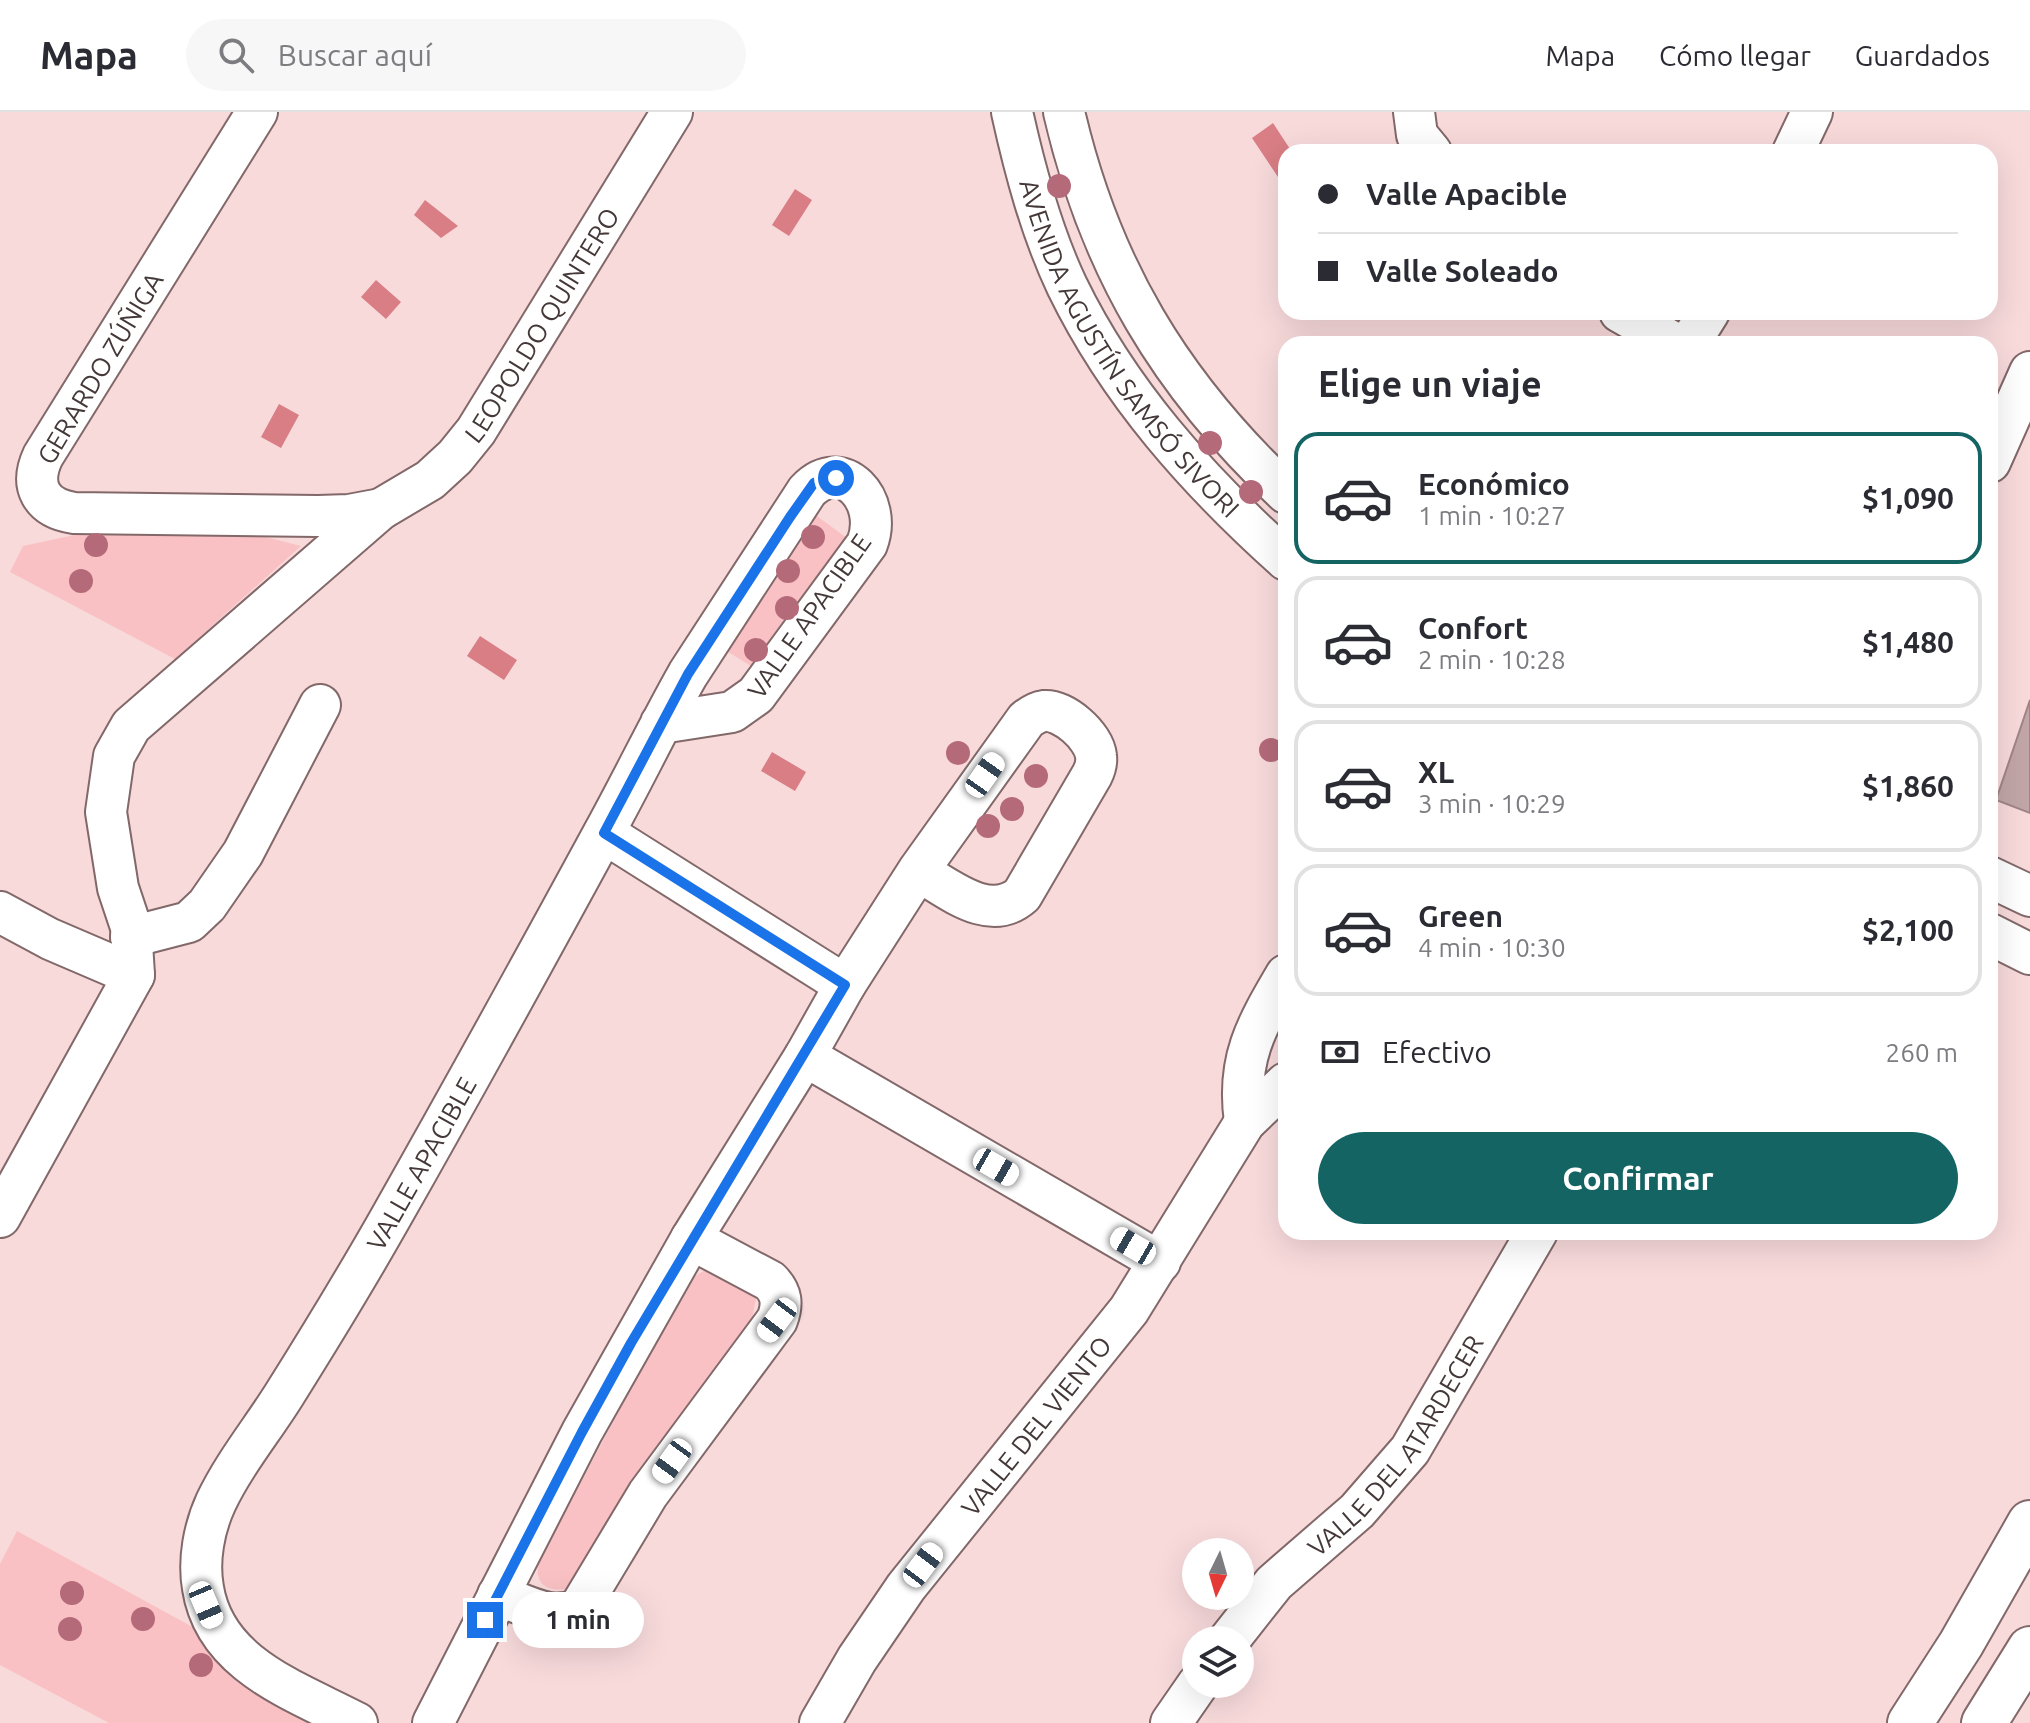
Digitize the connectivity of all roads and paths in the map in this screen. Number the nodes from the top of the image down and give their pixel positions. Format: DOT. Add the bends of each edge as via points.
graph roads {
  1 [pos="257,112"];
  2 [pos="672,112"];
  3 [pos="1012,112"];
  4 [pos="1064,112"];
  5 [pos="1812,112"];
  6 [pos="1797,144"];
  7 [pos="1634,320"];
  8 [pos="1662,336"];
  9 [pos="2030,372"];
  10 [pos="1998,444"];
  11 [pos="1278,485"];
  12 [pos="381,509"];
  13 [pos="1278,553"];
  14 [pos="320,705"];
  15 [pos="661,723"];
  16 [pos="604,833"];
  17 [pos="918,871"];
  18 [pos="1998,881"];
  19 [pos="2030,896"];
  20 [pos="0,912"];
  21 [pos="1998,938"];
  22 [pos="2030,954"];
  23 [pos="132,956"];
  24 [pos="845,985"];
  25 [pos="1278,989"];
  26 [pos="805,1056"];
  27 [pos="1278,1091"];
  28 [pos="1245,1122"];
  29 [pos="0,1217"];
  30 [pos="691,1239"];
  31 [pos="1532,1240"];
  32 [pos="1160,1262"];
  33 [pos="2030,1523"];
  34 [pos="498,1595"];
  35 [pos="1240,1626"];
  36 [pos="2030,1649"];
  37 [pos="1188,1698"];
  38 [pos="357,1723"];
  39 [pos="433,1723"];
  40 [pos="820,1723"];
  41 [pos="1171,1723"];
  42 [pos="1910,1723"];
  43 [pos="1984,1723"];
  1 -- 12 [label="street, GERARDO ZÚÑIGA" via="43,456 36,482 49,505 74,513 318,516"];
  2 -- 12 [label="street, LEOPOLDO QUINTERO" via="476,431 430,480"];
  3 -- 13 [label="street, AVENIDA AGUSTÍN SAMSÓ SIVORI" via="1049,244 1093,334 1154,424 1195,473"];
  4 -- 11 [label="street, AVENIDA AGUSTÍN SAMSÓ SIVORI" via="1106,247 1152,332 1227,433"];
  5 -- 6 [label="street"];
  7 -- 8 [label="street"];
  9 -- 10 [label="street"];
  12 -- 23 [label="street" via="131,726 119,746 106,812"];
  14 -- 23 [label="street" via="243,853 207,905"];
  15 -- 15 [label="street, VALLE APACIBLE" via="732,712 756,695 867,544 872,516 860,490 836,478 814,483 807,491"];
  15 -- 16 [label="street, VALLE APACIBLE"];
  16 -- 24 [label="street"];
  16 -- 38 [label="street, VALLE APACIBLE" via="376,1242 217,1501 205,1533 201,1568 206,1605 242,1660"];
  17 -- 17 [label="street" via="983,907 1013,903 1092,775 1096,755 1088,738 1063,716 1033,714"];
  17 -- 24 [label="street"];
  18 -- 19 [label="street"];
  20 -- 23 [label="street" via="50,939"];
  21 -- 22 [label="street"];
  23 -- 29 [label="street"];
  24 -- 26 [label="street"];
  25 -- 28 [label="street" via="1247,1049 1242,1076"];
  26 -- 30 [label="street"];
  26 -- 32 [label="street"];
  27 -- 28 [label="street, VALLE DEL VIENTO"];
  28 -- 32 [label="street, VALLE DEL VIENTO"];
  30 -- 34 [label="street"];
  30 -- 34 [label="street" via="770,1281 781,1299 777,1320 648,1494 580,1607 554,1614"];
  31 -- 35 [label="street, VALLE DEL ATARDECER" via="1410,1450 1357,1511 1274,1583"];
  32 -- 40 [label="street, VALLE DEL VIENTO" via="1121,1321 906,1587"];
  33 -- 42 [label="main road"];
  34 -- 39 [label="street"];
  36 -- 43 [label="main road"];
  37 -- 41 [label="street"];
}
